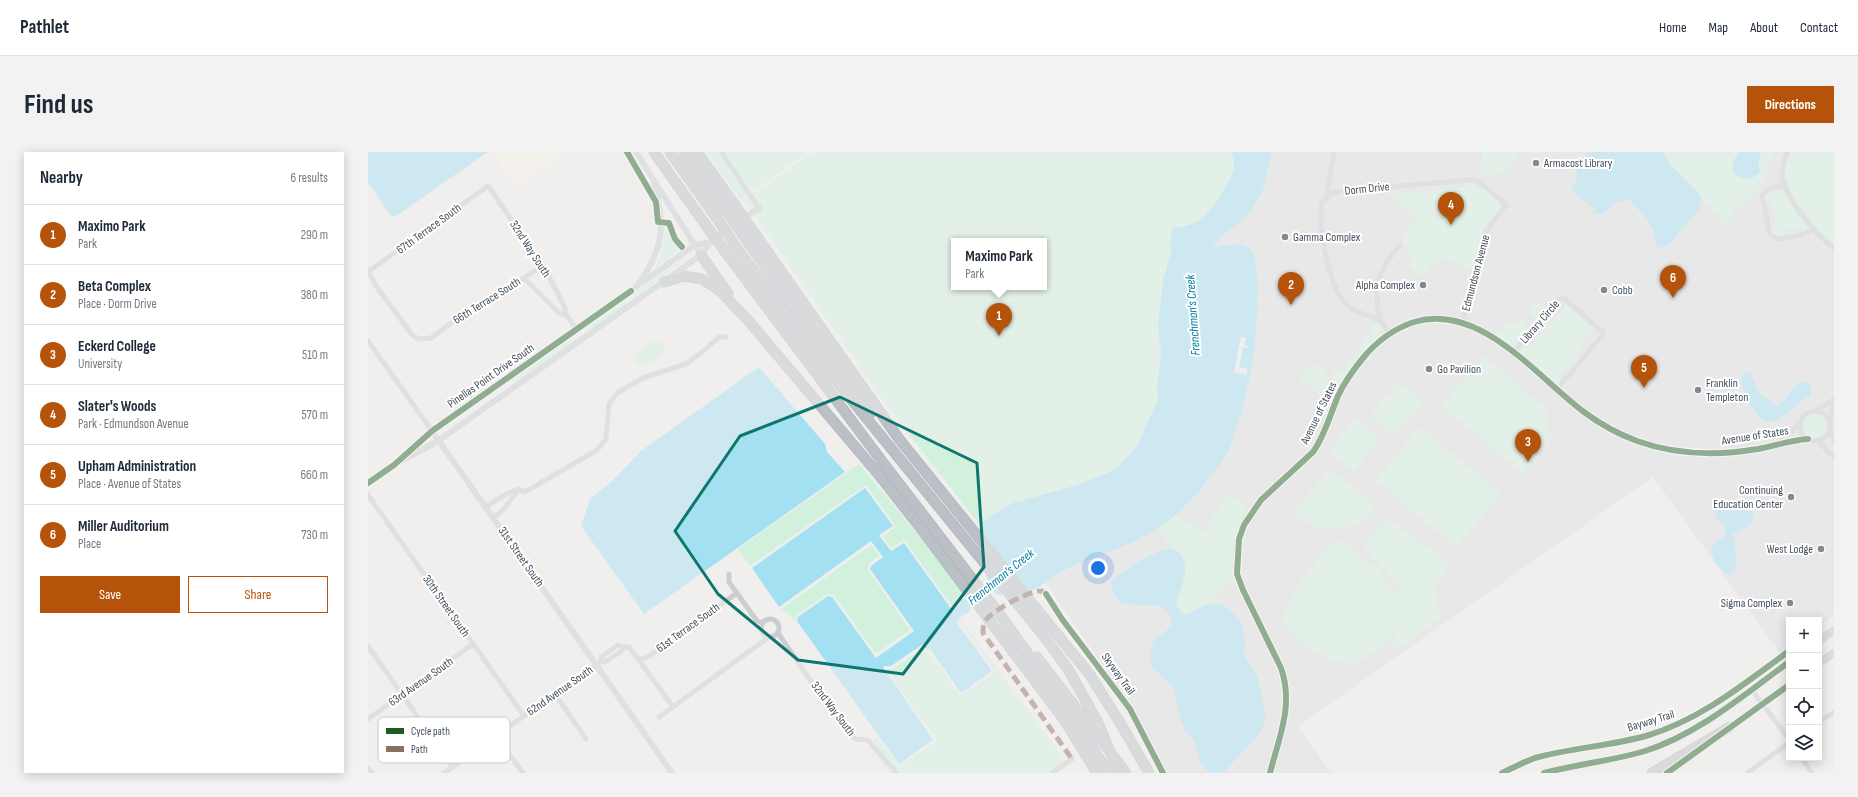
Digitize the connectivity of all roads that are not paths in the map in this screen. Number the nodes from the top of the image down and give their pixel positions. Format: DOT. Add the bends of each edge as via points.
graph roads {
  1 [pos="636,152"];
  2 [pos="654,152"];
  3 [pos="670,152"];
  4 [pos="684,152"];
  5 [pos="697,152"];
  6 [pos="720,152"];
  7 [pos="1334,152"];
  8 [pos="1787,152"];
  9 [pos="653,178"];
  10 [pos="1785,184"];
  11 [pos="488,186"];
  12 [pos="1326,197"];
  13 [pos="1506,205"];
  14 [pos="759,208"];
  15 [pos="735,224"];
  16 [pos="1814,229"];
  17 [pos="710,242"];
  18 [pos="695,245"];
  19 [pos="1400,245"];
  20 [pos="1834,248"];
  21 [pos="702,255"];
  22 [pos="543,264"];
  23 [pos="369,270"];
  24 [pos="524,278"];
  25 [pos="664,282"];
  26 [pos="631,291"];
  27 [pos="622,298"];
  28 [pos="561,300"];
  29 [pos="635,302"];
  30 [pos="553,306"];
  31 [pos="566,315"];
  32 [pos="747,319"];
  33 [pos="1379,319"];
  34 [pos="1463,322"];
  35 [pos="576,329"];
  36 [pos="1390,332"];
  37 [pos="726,337"];
  38 [pos="583,339"];
  39 [pos="368,341"];
  40 [pos="1513,353"];
  41 [pos="1556,390"];
  42 [pos="1834,399"];
  43 [pos="1834,403"];
  44 [pos="1811,411"];
  45 [pos="1802,418"];
  46 [pos="1829,422"];
  47 [pos="1830,428"];
  48 [pos="432,431"];
  49 [pos="878,432"];
  50 [pos="1808,439"];
  51 [pos="438,441"];
  52 [pos="1817,441"];
  53 [pos="1834,441"];
  54 [pos="1773,445"];
  55 [pos="1834,457"];
  56 [pos="394,465"];
  57 [pos="368,483"];
  58 [pos="518,489"];
  59 [pos="368,495"];
  60 [pos="485,507"];
  61 [pos="493,518"];
  62 [pos="729,574"];
  63 [pos="737,592"];
  64 [pos="763,623"];
  65 [pos="1011,630"];
  66 [pos="1834,630"];
  67 [pos="778,633"];
  68 [pos="769,637"];
  69 [pos="1822,639"];
  70 [pos="473,644"];
  71 [pos="368,646"];
  72 [pos="1834,653"];
  73 [pos="638,659"];
  74 [pos="1822,661"];
  75 [pos="599,663"];
  76 [pos="1786,664"];
  77 [pos="1786,687"];
  78 [pos="1752,690"];
  79 [pos="403,694"];
  80 [pos="555,694"];
  81 [pos="1762,704"];
  82 [pos="673,707"];
  83 [pos="1834,712"];
  84 [pos="524,716"];
  85 [pos="419,717"];
  86 [pos="659,717"];
  87 [pos="368,719"];
  88 [pos="1822,720"];
  89 [pos="510,726"];
  90 [pos="1730,726"];
  91 [pos="1786,736"];
  92 [pos="586,738"];
  93 [pos="1786,745"];
  94 [pos="510,755"];
  95 [pos="1072,759"];
  96 [pos="1804,761"];
  97 [pos="450,763"];
  98 [pos="459,763"];
  99 [pos="453,767"];
  100 [pos="368,768"];
  101 [pos="372,773"];
  102 [pos="444,773"];
  103 [pos="523,773"];
  104 [pos="672,773"];
  105 [pos="897,773"];
  106 [pos="1052,773"];
  107 [pos="1097,773"];
  108 [pos="1109,773"];
  109 [pos="1119,773"];
  110 [pos="1126,773"];
  111 [pos="1149,773"];
  112 [pos="1270,773"];
  113 [pos="1544,773"];
  114 [pos="1652,773"];
  115 [pos="1667,773"];
  116 [pos="1747,773"];
  117 [pos="1812,773"];
  1 -- 9 [label="street"];
  2 -- 65 [label="highway, bridge" via="724,250"];
  3 -- 49 [label="highway, bridge" via="734,244 829,372"];
  4 -- 15 [label="highway"];
  5 -- 111 [label="highway, bridge" via="899,439 1090,675"];
  6 -- 14 [label="street"];
  7 -- 12 [label="street"];
  8 -- 10 [label="street" via="1782,176"];
  9 -- 18 [label="street"];
  9 -- 26 [label="street" via="661,213 660,242 652,264"];
  10 -- 16 [label="street" via="1802,215"];
  10 -- 16 [label="street" via="1767,190 1762,196 1770,234 1778,239 1802,235"];
  11 -- 22 [label="street, 32nd Way South"];
  11 -- 23 [label="street, 67th Terrace South"];
  12 -- 13 [label="street, Dorm Drive" via="1342,191 1470,180 1478,181"];
  12 -- 33 [label="street" via="1320,213 1328,266 1334,286 1349,308"];
  13 -- 34 [label="street, Edmundson Avenue" via="1486,231 1478,253"];
  14 -- 15 [label="street, Pinellas Point Drive South"];
  15 -- 17 [label="street, Pinellas Point Drive South"];
  15 -- 49 [label="highway" via="871,414"];
  16 -- 20 [label="street"];
  17 -- 18 [label="street, Pinellas Point Drive South"];
  17 -- 21 [label="street, Pinellas Point Drive South"];
  18 -- 21 [label="street"];
  18 -- 26 [label="street, Pinellas Point Drive South"];
  19 -- 33 [label="street" via="1388,259 1376,282"];
  21 -- 25 [label="street, Pinellas Point Drive South"];
  21 -- 32 [label="highway"];
  22 -- 24 [label="street, 66th Terrace South"];
  22 -- 28 [label="street, 32nd Way South"];
  23 -- 24 [label="street, 66th Terrace South" via="376,286 414,336 420,339 431,338 462,315 472,312"];
  24 -- 30 [label="street, 32nd Way South"];
  25 -- 29 [label="street, Pinellas Point Drive South"];
  25 -- 32 [label="highway" via="684,276 702,279 719,290"];
  26 -- 27 [label="street, Pinellas Point Drive South"];
  27 -- 29 [label="street"];
  27 -- 35 [label="street, Pinellas Point Drive South"];
  28 -- 30 [label="street"];
  28 -- 31 [label="street, 32nd Way South"];
  29 -- 38 [label="street, Pinellas Point Drive South"];
  30 -- 31 [label="street, 32nd Way South" via="559,313"];
  31 -- 35 [label="street, 32nd Way South"];
  32 -- 107 [label="highway" via="879,475 960,580 1065,721"];
  33 -- 36 [label="street"];
  34 -- 36 [label="street, Avenue of States" via="1432,318 1404,325"];
  34 -- 40 [label="street, Avenue of States" via="1491,336"];
  35 -- 38 [label="street"];
  35 -- 48 [label="street, Pinellas Point Drive South"];
  36 -- 112 [label="street, Avenue of States" via="1373,347 1355,369 1340,393 1320,443 1261,500 1244,525 1239,539 1237,574 1285,681 1286,714"];
  37 -- 58 [label="street" via="719,337 686,364 643,378 617,393 608,404 606,439 597,450 542,481 533,489 525,492"];
  38 -- 51 [label="street, Pinellas Point Drive South"];
  39 -- 48 [label="street, 31st Street South"];
  40 -- 41 [label="street, Avenue of States"];
  40 -- 41 [label="street, Library Circle" via="1559,299 1565,298 1590,319 1603,332 1602,336"];
  41 -- 54 [label="street, Avenue of States" via="1603,425 1632,439 1660,447 1702,454 1735,452"];
  42 -- 44 [label="street"];
  43 -- 46 [label="street"];
  44 -- 45 [label="street"];
  44 -- 46 [label="street" via="1823,413"];
  45 -- 50 [label="street" via="1800,429"];
  45 -- 54 [label="street, Avenue of States" via="1784,439"];
  46 -- 47 [label="street"];
  47 -- 52 [label="street" via="1823,438"];
  47 -- 53 [label="street"];
  48 -- 51 [label="street, 31st Street South"];
  48 -- 56 [label="street, Pinellas Point Drive South"];
  49 -- 109 [label="highway, bridge" via="1068,669 1097,721"];
  50 -- 52 [label="street"];
  50 -- 54 [label="street, Avenue of States"];
  51 -- 56 [label="street, Pinellas Point Drive South"];
  51 -- 60 [label="street, 31st Street South"];
  52 -- 55 [label="street"];
  56 -- 57 [label="street, Pinellas Point Drive South"];
  58 -- 60 [label="street"];
  58 -- 61 [label="street" via="504,509"];
  59 -- 70 [label="street, 30th Street South"];
  60 -- 61 [label="street, 31st Street South"];
  61 -- 75 [label="street, 31st Street South"];
  62 -- 63 [label="street" via="729,582"];
  63 -- 64 [label="street" via="757,621"];
  63 -- 73 [label="street, 61st Terrace South" via="646,658"];
  64 -- 67 [label="street, 32nd Way South" via="775,621 779,626"];
  64 -- 68 [label="street" via="762,630"];
  65 -- 108 [label="highway"];
  65 -- 110 [label="highway" via="1028,645"];
  66 -- 69 [label="main road"];
  67 -- 68 [label="street"];
  67 -- 105 [label="street, 32nd Way South" via="854,740 868,740"];
  68 -- 82 [label="street"];
  70 -- 79 [label="street, 63rd Avenue South"];
  70 -- 84 [label="street, 30th Street South"];
  71 -- 79 [label="street"];
  72 -- 74 [label="main road"];
  73 -- 75 [label="street" via="629,647 624,647 605,662"];
  73 -- 82 [label="street"];
  75 -- 80 [label="street, 62nd Avenue South"];
  75 -- 104 [label="street, 31st Street South"];
  76 -- 78 [label="main road"];
  77 -- 81 [label="main road"];
  78 -- 81 [label="street"];
  78 -- 113 [label="main road" via="1673,741 1614,760"];
  79 -- 85 [label="street"];
  79 -- 87 [label="street, 63rd Avenue South"];
  80 -- 84 [label="street, 62nd Avenue South"];
  80 -- 92 [label="street"];
  81 -- 90 [label="main road"];
  81 -- 91 [label="street"];
  82 -- 86 [label="street"];
  83 -- 88 [label="street"];
  84 -- 89 [label="street, 62nd Avenue South"];
  90 -- 114 [label="highway"];
  90 -- 115 [label="main road"];
  93 -- 116 [label="street"];
  94 -- 103 [label="street"];
  95 -- 106 [label="street"];
  96 -- 117 [label="street"];
  97 -- 99 [label="street"];
  98 -- 99 [label="street, 62nd Avenue South"];
  99 -- 102 [label="street, 62nd Avenue South"];
  100 -- 101 [label="street"];
}
